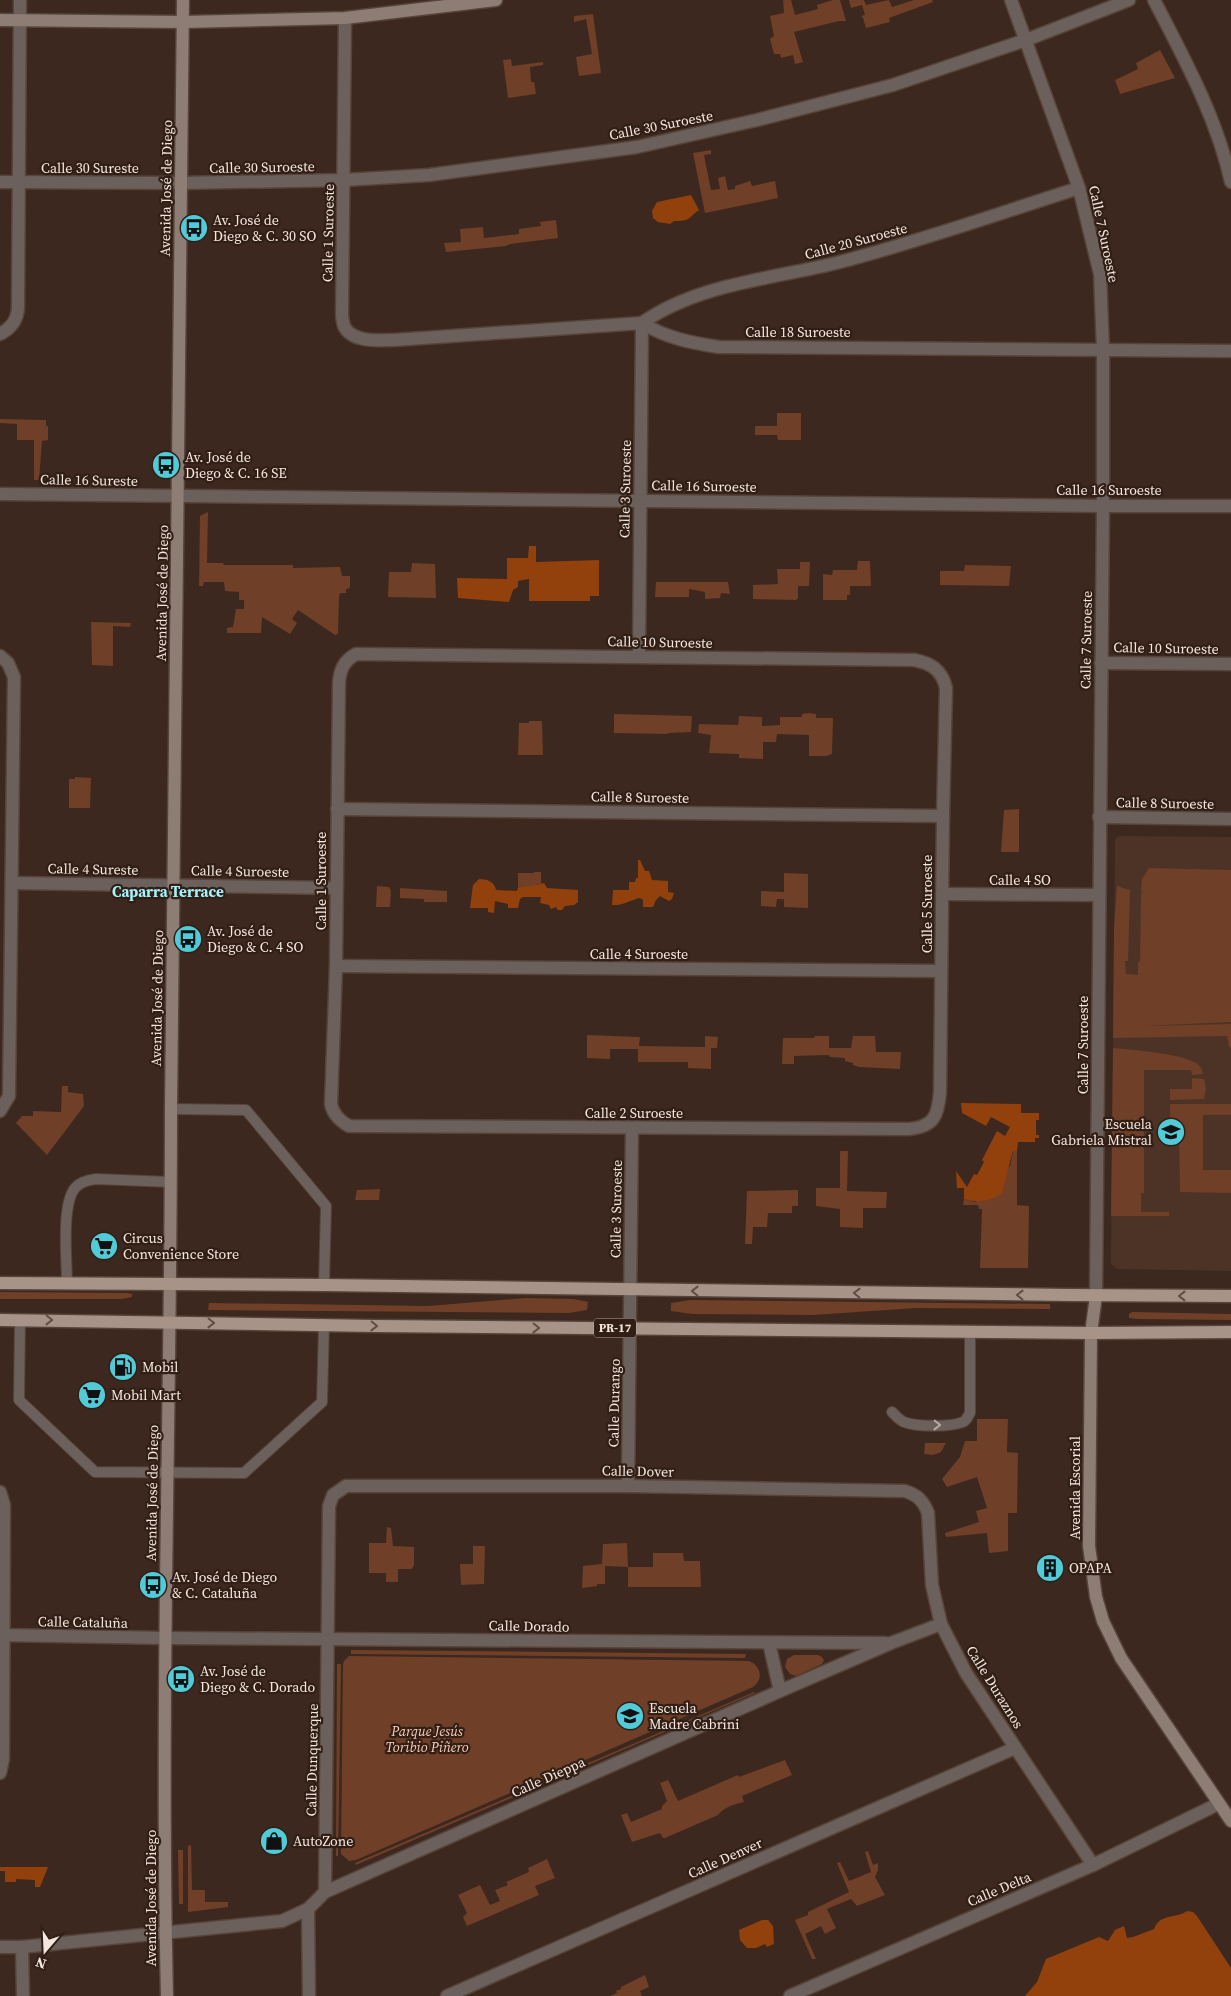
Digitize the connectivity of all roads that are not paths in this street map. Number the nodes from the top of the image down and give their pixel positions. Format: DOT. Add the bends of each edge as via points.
graph roads {
  1 [pos="20,0"];
  2 [pos="183,0"];
  3 [pos="496,0"];
  4 [pos="1011,0"];
  5 [pos="1129,0"];
  6 [pos="1154,0"];
  7 [pos="345,18"];
  8 [pos="0,20"];
  9 [pos="20,20"];
  10 [pos="183,22"];
  11 [pos="1026,40"];
  12 [pos="344,180"];
  13 [pos="0,182"];
  14 [pos="19,182"];
  15 [pos="1231,182"];
  16 [pos="181,184"];
  17 [pos="1079,188"];
  18 [pos="642,322"];
  19 [pos="0,334"];
  20 [pos="1103,350"];
  21 [pos="1231,351"];
  22 [pos="0,494"];
  23 [pos="177,496"];
  24 [pos="640,500"];
  25 [pos="1103,506"];
  26 [pos="1231,506"];
  27 [pos="368,654"];
  28 [pos="0,656"];
  29 [pos="639,656"];
  30 [pos="1101,662"];
  31 [pos="1231,664"];
  32 [pos="944,679"];
  33 [pos="6,806"];
  34 [pos="337,809"];
  35 [pos="943,816"];
  36 [pos="1099,817"];
  37 [pos="1231,819"];
  38 [pos="12,883"];
  39 [pos="174,885"];
  40 [pos="336,888"];
  41 [pos="942,894"];
  42 [pos="1099,895"];
  43 [pos="5,963"];
  44 [pos="336,966"];
  45 [pos="941,971"];
  46 [pos="171,1109"];
  47 [pos="0,1111"];
  48 [pos="343,1122"];
  49 [pos="925,1125"];
  50 [pos="632,1128"];
  51 [pos="171,1182"];
  52 [pos="0,1283"];
  53 [pos="67,1284"];
  54 [pos="171,1285"];
  55 [pos="324,1285"];
  56 [pos="630,1291"];
  57 [pos="1096,1296"];
  58 [pos="1231,1296"];
  59 [pos="0,1320"];
  60 [pos="20,1320"];
  61 [pos="169,1322"];
  62 [pos="324,1324"];
  63 [pos="630,1328"];
  64 [pos="970,1332"];
  65 [pos="1231,1332"];
  66 [pos="1091,1333"];
  67 [pos="892,1412"];
  68 [pos="168,1472"];
  69 [pos="346,1486"];
  70 [pos="628,1486"];
  71 [pos="0,1492"];
  72 [pos="925,1504"];
  73 [pos="941,1624"];
  74 [pos="2,1635"];
  75 [pos="166,1638"];
  76 [pos="329,1639"];
  77 [pos="769,1643"];
  78 [pos="891,1643"];
  79 [pos="780,1691"];
  80 [pos="1015,1748"];
  81 [pos="0,1773"];
  82 [pos="1218,1804"];
  83 [pos="1231,1821"];
  84 [pos="1093,1865"];
  85 [pos="324,1892"];
  86 [pos="308,1909"];
  87 [pos="165,1932"];
  88 [pos="0,1947"];
  89 [pos="22,1947"];
  90 [pos="23,1996"];
  91 [pos="167,1996"];
  92 [pos="309,1996"];
  93 [pos="447,1996"];
  94 [pos="790,1996"];
  1 -- 9 [label="street"];
  2 -- 10 [label="main road, Avenida José de Diego"];
  3 -- 7 [label="main road"];
  4 -- 11 [label="street, Calle 7 Suroeste"];
  5 -- 11 [label="street, Calle 30 Suroeste"];
  6 -- 15 [label="street" via="1207,109"];
  7 -- 10 [label="main road"];
  7 -- 12 [label="street, Calle 1 Suroeste"];
  8 -- 9 [label="main road"];
  9 -- 10 [label="main road"];
  9 -- 14 [label="street"];
  10 -- 16 [label="main road, Avenida José de Diego"];
  11 -- 12 [label="street, Calle 30 Suroeste" via="893,85 637,147 429,175"];
  11 -- 17 [label="street, Calle 7 Suroeste"];
  12 -- 16 [label="street, Calle 30 Suroeste"];
  12 -- 18 [label="street, Calle 1 Suroeste" via="342,314 345,327 355,336 370,340 404,339"];
  13 -- 14 [label="street, Calle 30 Sureste"];
  14 -- 16 [label="street, Calle 30 Sureste"];
  14 -- 19 [label="street" via="18,315 8,330"];
  16 -- 23 [label="main road, Avenida José de Diego"];
  17 -- 18 [label="street, Calle 20 Suroeste" via="849,260 707,292 658,311"];
  17 -- 20 [label="street, Calle 7 Suroeste" via="1100,274"];
  18 -- 20 [label="street, Calle 18 Suroeste" via="685,342 719,347"];
  18 -- 24 [label="street, Calle 3 Suroeste"];
  20 -- 21 [label="street, Calle 18 Suroeste"];
  20 -- 25 [label="street, Calle 7 Suroeste"];
  22 -- 23 [label="street, Calle 16 Sureste"];
  23 -- 24 [label="street, Calle 16 Suroeste"];
  23 -- 39 [label="main road, Avenida José de Diego"];
  24 -- 25 [label="street, Calle 16 Suroeste"];
  24 -- 29 [label="street, Calle 3 Suroeste"];
  25 -- 26 [label="street, Calle 16 Suroeste"];
  25 -- 30 [label="street, Calle 7 Suroeste"];
  27 -- 29 [label="street, Calle 10 Suroeste"];
  27 -- 34 [label="street, Calle 1 Suroeste" via="356,654 340,671"];
  28 -- 33 [label="street" via="8,663 14,677"];
  29 -- 32 [label="street, Calle 10 Suroeste" via="914,660 932,666"];
  30 -- 31 [label="street, Calle 10 Suroeste"];
  30 -- 36 [label="street, Calle 7 Suroeste"];
  32 -- 35 [label="street, Calle 5 Suroeste"];
  33 -- 38 [label="street"];
  34 -- 35 [label="street, Calle 8 Suroeste"];
  34 -- 40 [label="street, Calle 1 Suroeste"];
  35 -- 41 [label="street, Calle 5 Suroeste"];
  36 -- 37 [label="street, Calle 8 Suroeste"];
  36 -- 42 [label="street, Calle 7 Suroeste"];
  38 -- 39 [label="street, Calle 4 Sureste"];
  38 -- 43 [label="street"];
  39 -- 40 [label="street, Calle 4 Suroeste"];
  39 -- 46 [label="main road, Avenida José de Diego"];
  40 -- 44 [label="street, Calle 1 Suroeste"];
  41 -- 42 [label="street, Calle 4 SO"];
  41 -- 45 [label="street, Calle 5 Suroeste"];
  42 -- 57 [label="street, Calle 7 Suroeste"];
  43 -- 47 [label="street" via="9,1096"];
  44 -- 45 [label="street, Calle 4 Suroeste"];
  44 -- 48 [label="street, Calle 1 Suroeste" via="332,1111"];
  45 -- 49 [label="street, Calle 5 Suroeste" via="939,1106 932,1120"];
  46 -- 51 [label="main road, Avenida José de Diego"];
  46 -- 55 [label="lane" via="246,1110 326,1206"];
  48 -- 50 [label="street, Calle 2 Suroeste" via="349,1126"];
  49 -- 50 [label="street, Calle 2 Suroeste" via="908,1129"];
  50 -- 56 [label="street, Calle 3 Suroeste"];
  51 -- 53 [label="lane" via="96,1179 76,1186 67,1205"];
  51 -- 54 [label="main road, Avenida José de Diego"];
  52 -- 53 [label="main road"];
  53 -- 54 [label="main road"];
  54 -- 55 [label="main road"];
  54 -- 61 [label="main road, Avenida José de Diego"];
  55 -- 56 [label="main road"];
  57 -- 56 [label="main road, one-way"];
  56 -- 63 [label="street, Calle Durango"];
  58 -- 57 [label="main road, one-way"];
  57 -- 66 [label="main road, Avenida Escorial"];
  59 -- 60 [label="main road, PR-17"];
  60 -- 61 [label="main road, PR-17, one-way"];
  60 -- 68 [label="lane" via="19,1400 95,1472"];
  61 -- 62 [label="main road, PR-17, one-way"];
  61 -- 68 [label="main road, Avenida José de Diego"];
  62 -- 63 [label="main road, PR-17, one-way"];
  62 -- 68 [label="lane" via="322,1402 244,1473"];
  63 -- 64 [label="main road, PR-17"];
  63 -- 70 [label="street, Calle Durango"];
  64 -- 66 [label="main road, PR-17"];
  67 -- 64 [label="lane, one-way" via="909,1424 941,1426 967,1418 970,1412"];
  65 -- 66 [label="main road, PR-17"];
  66 -- 82 [label="main road, Avenida Escorial" via="1089,1546 1096,1597 1103,1622 1121,1658"];
  68 -- 75 [label="main road, Avenida José de Diego"];
  69 -- 70 [label="street, Calle Dover"];
  69 -- 76 [label="street, Calle Dunquerque" via="333,1495 329,1506"];
  70 -- 72 [label="street, Calle Dover" via="905,1491 916,1495"];
  71 -- 74 [label="street" via="4,1505"];
  72 -- 73 [label="street, Calle Duraznos" via="932,1585"];
  73 -- 78 [label="street, Calle Dieppa"];
  73 -- 80 [label="street, Calle Duraznos" via="966,1673"];
  74 -- 75 [label="street, Calle Cataluña"];
  74 -- 81 [label="street" via="3,1759"];
  75 -- 76 [label="street, Calle Dorado"];
  75 -- 87 [label="main road, Avenida José de Diego"];
  76 -- 77 [label="street, Calle Dorado"];
  76 -- 85 [label="street, Calle Dunquerque"];
  77 -- 78 [label="street, Calle Dorado"];
  77 -- 79 [label="street"];
  78 -- 79 [label="street, Calle Dieppa"];
  79 -- 85 [label="street, Calle Dieppa"];
  80 -- 84 [label="street, Calle Duraznos"];
  80 -- 93 [label="street, Calle Denver"];
  82 -- 83 [label="main road, Avenida Escorial"];
  82 -- 84 [label="street, Calle Delta"];
  84 -- 94 [label="street, Calle Delta"];
  85 -- 86 [label="street, Calle Dieppa"];
  86 -- 87 [label="street, Calle Dieppa" via="282,1921"];
  86 -- 92 [label="street"];
  87 -- 89 [label="street, Calle Dieppa"];
  87 -- 91 [label="main road, Avenida José de Diego"];
  88 -- 89 [label="street, Calle Dieppa"];
  89 -- 90 [label="street"];
}
